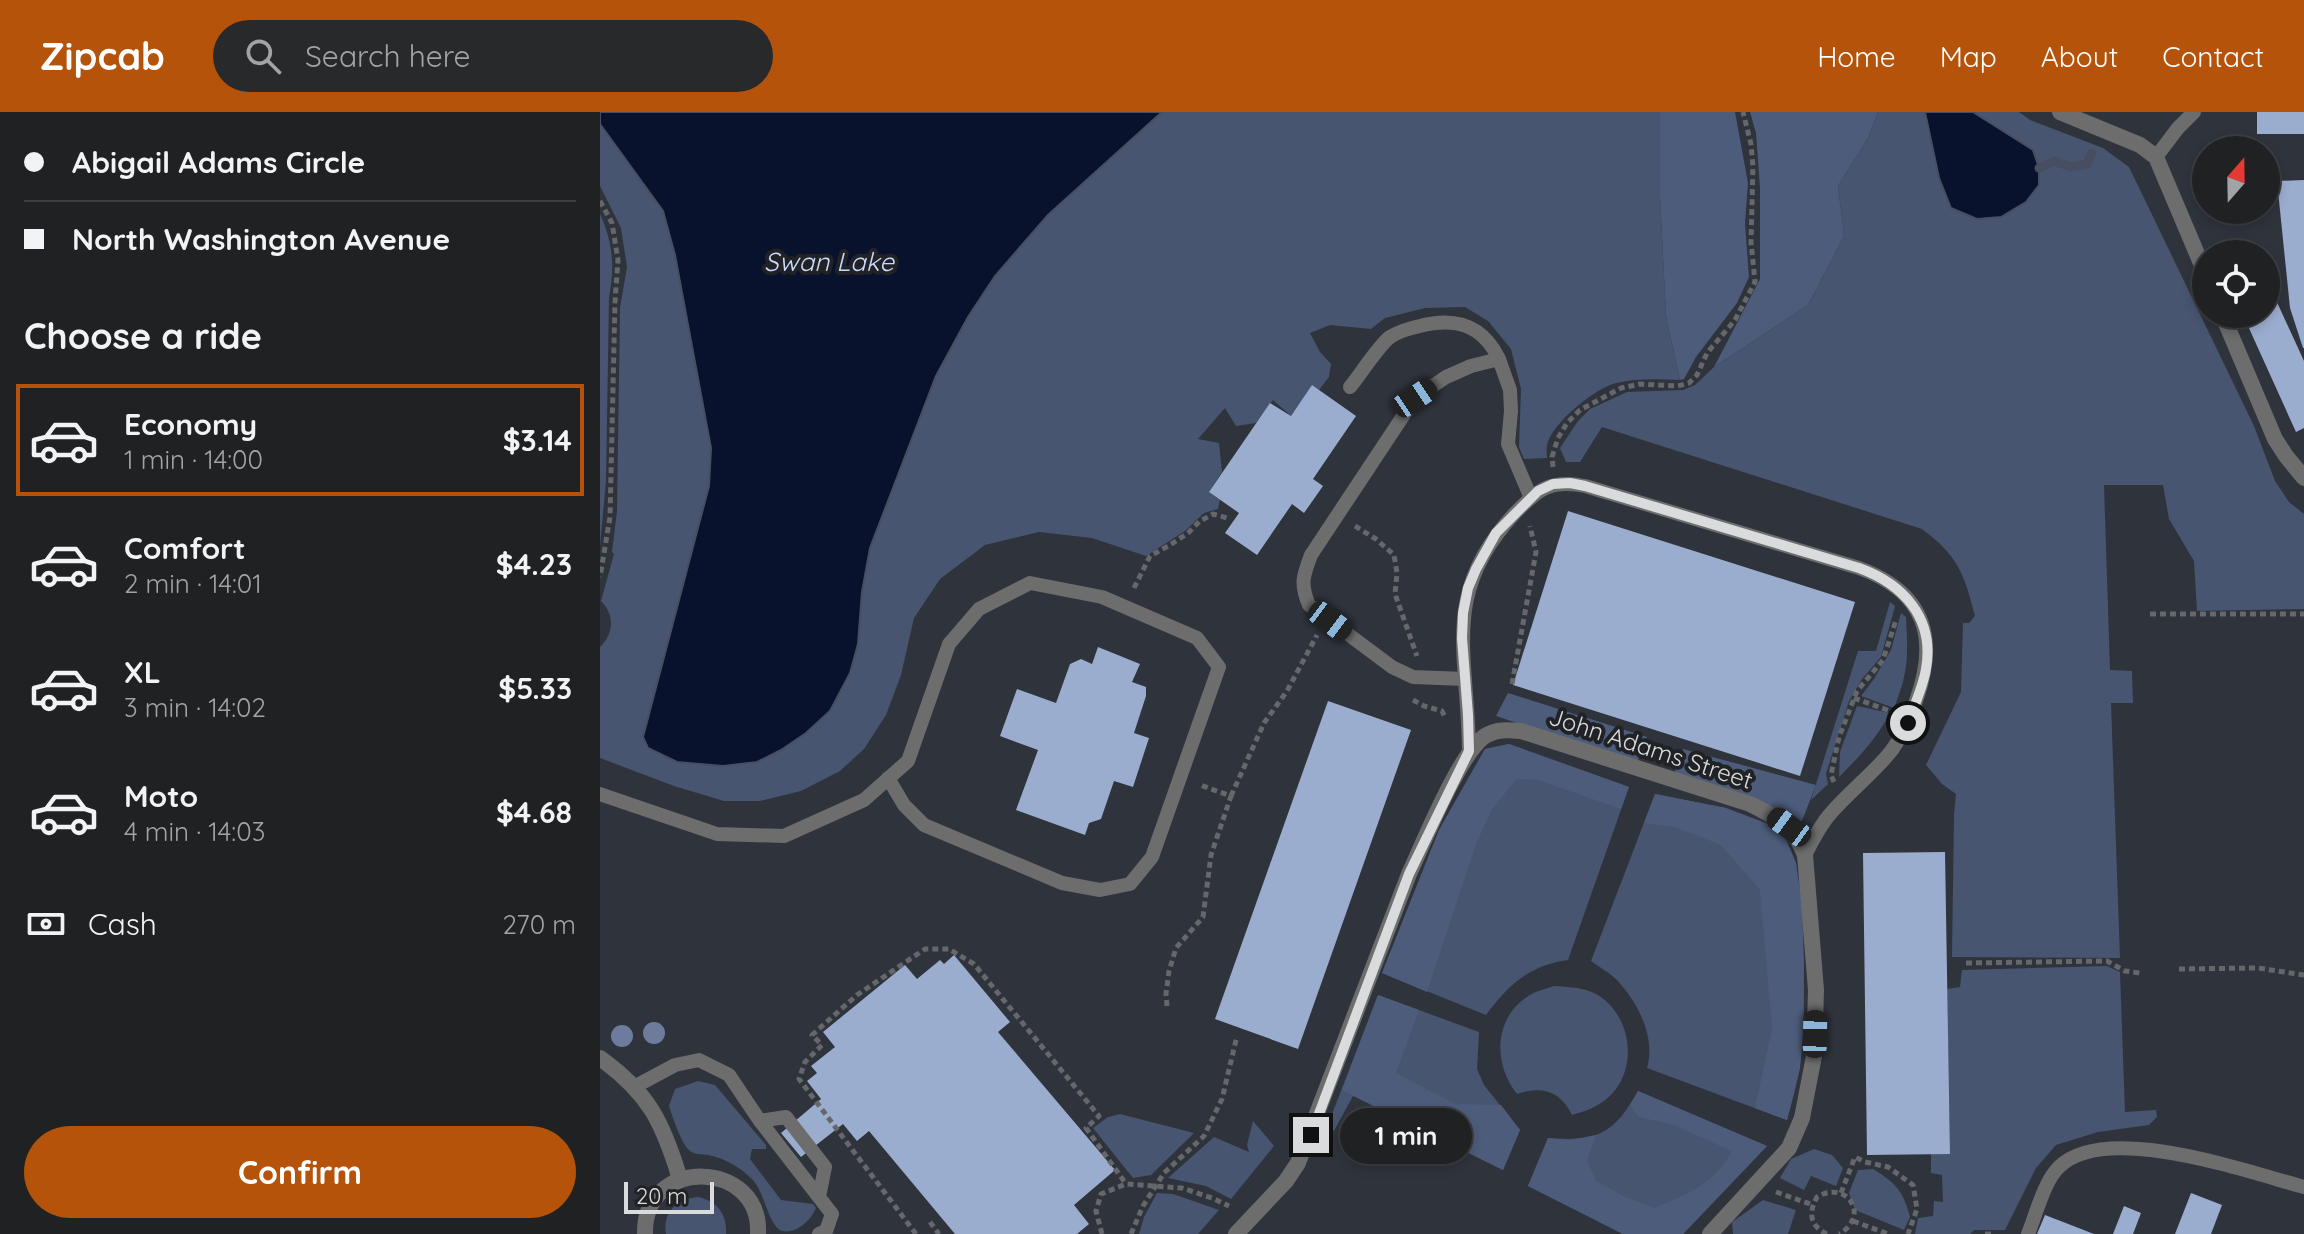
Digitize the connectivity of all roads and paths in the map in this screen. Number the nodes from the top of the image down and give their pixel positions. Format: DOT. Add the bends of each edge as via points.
graph roads {
  1 [pos="1743,112"];
  2 [pos="2060,112"];
  3 [pos="2194,112"];
  4 [pos="2156,157"];
  5 [pos="600,201"];
  6 [pos="2192,242"];
  7 [pos="2228,328"];
  8 [pos="1499,359"];
  9 [pos="1350,387"];
  10 [pos="2304,478"];
  11 [pos="1553,484"];
  12 [pos="1526,503"];
  13 [pos="1338,515"];
  14 [pos="1227,518"];
  15 [pos="600,577"];
  16 [pos="1903,594"];
  17 [pos="1127,607"];
  18 [pos="2150,614"];
  19 [pos="2304,614"];
  20 [pos="1329,642"];
  21 [pos="1425,677"];
  22 [pos="1465,679"];
  23 [pos="1512,684"];
  24 [pos="1854,698"];
  25 [pos="1412,699"];
  26 [pos="1910,717"];
  27 [pos="1469,751"];
  28 [pos="888,778"];
  29 [pos="1199,785"];
  30 [pos="600,794"];
  31 [pos="1231,796"];
  32 [pos="1843,801"];
  33 [pos="1805,855"];
  34 [pos="1966,963"];
  35 [pos="2179,969"];
  36 [pos="2140,973"];
  37 [pos="2304,975"];
  38 [pos="1167,1006"];
  39 [pos="1237,1036"];
  40 [pos="600,1058"];
  41 [pos="634,1087"];
  42 [pos="760,1121"];
  43 [pos="680,1179"];
  44 [pos="1126,1184"];
  45 [pos="1756,1185"];
  46 [pos="1156,1186"];
  47 [pos="2304,1187"];
  48 [pos="1841,1193"];
  49 [pos="819,1197"];
  50 [pos="1813,1205"];
  51 [pos="1229,1206"];
  52 [pos="1853,1221"];
  53 [pos="930,1222"];
  54 [pos="642,1230"];
  55 [pos="1818,1232"];
  56 [pos="758,1234"];
  57 [pos="819,1234"];
  58 [pos="916,1234"];
  59 [pos="939,1234"];
  60 [pos="1102,1234"];
  61 [pos="1131,1234"];
  62 [pos="1236,1234"];
  63 [pos="1710,1234"];
  64 [pos="1827,1234"];
  65 [pos="1839,1234"];
  66 [pos="1888,1234"];
  67 [pos="1908,1234"];
  68 [pos="2028,1234"];
  1 -- 11 [label="path" via="1753,166 1755,282 1735,320 1689,383 1621,388 1567,423 1552,457"];
  2 -- 4 [label="street" via="2140,145"];
  3 -- 4 [label="lane"];
  4 -- 6 [label="street"];
  5 -- 15 [label="path" via="612,223 618,260 610,517"];
  7 -- 10 [label="street" via="2275,439"];
  8 -- 9 [label="lane" via="1472,329 1439,321 1389,338"];
  8 -- 12 [label="lane" via="1510,390 1508,444"];
  8 -- 13 [label="lane" via="1446,377 1415,398"];
  11 -- 12 [label="lane"];
  11 -- 16 [label="lane" via="1585,486 1859,568"];
  12 -- 22 [label="lane" via="1496,533 1468,588 1462,638"];
  12 -- 23 [label="path" via="1536,552"];
  13 -- 21 [label="path" via="1394,555 1395,594"];
  13 -- 21 [label="lane" via="1304,575 1309,605 1392,667"];
  14 -- 17 [label="path" via="1213,514 1150,556"];
  16 -- 24 [label="path" via="1883,660"];
  16 -- 26 [label="lane" via="1923,623 1928,647"];
  17 -- 28 [label="lane" via="1030,583 979,609 949,644 908,761"];
  17 -- 28 [label="lane" via="1197,638 1219,667 1152,857 1130,884 1100,890 1062,883 924,825"];
  18 -- 19 [label="path"];
  20 -- 31 [label="path" via="1318,633 1264,723"];
  21 -- 22 [label="lane"];
  22 -- 27 [label="lane"];
  24 -- 26 [label="path"];
  24 -- 32 [label="path" via="1831,775"];
  25 -- 27 [label="path" via="1442,711"];
  26 -- 32 [label="lane" via="1893,749"];
  27 -- 33 [label="street, John Adams Street" via="1485,736 1521,731 1750,804 1789,827"];
  27 -- 62 [label="street" via="1409,874 1298,1163"];
  28 -- 30 [label="lane" via="864,800 784,836 717,834"];
  29 -- 31 [label="path"];
  31 -- 38 [label="path" via="1211,855 1203,917 1176,948"];
  32 -- 33 [label="lane"];
  33 -- 45 [label="street" via="1816,990 1814,1056 1796,1136"];
  34 -- 36 [label="path" via="2107,961"];
  35 -- 37 [label="path" via="2258,968"];
  39 -- 46 [label="path" via="1222,1099 1204,1136"];
  40 -- 41 [label="street"];
  41 -- 42 [label="lane" via="675,1065 699,1060 729,1075"];
  41 -- 43 [label="street" via="657,1116"];
  42 -- 49 [label="lane"];
  42 -- 49 [label="lane" via="786,1117 825,1167"];
  43 -- 54 [label="street" via="651,1205"];
  43 -- 56 [label="street" via="715,1176 732,1184 754,1211"];
  44 -- 46 [label="path"];
  44 -- 58 [label="path" via="1086,1128 1099,1116 974,964 949,949 925,949 857,995 812,1035 822,1045 805,1062 799,1079"];
  44 -- 60 [label="path" via="1101,1194 1096,1211"];
  45 -- 50 [label="path"];
  45 -- 63 [label="street"];
  46 -- 51 [label="path" via="1182,1188"];
  46 -- 61 [label="path"];
  47 -- 68 [label="lane" via="2168,1152 2099,1149 2069,1158 2053,1173"];
  48 -- 50 [label="path" via="1824,1193"];
  48 -- 52 [label="path" via="1853,1204"];
  48 -- 67 [label="path" via="1855,1157 1888,1167 1913,1185 1917,1209"];
  49 -- 57 [label="lane" via="832,1214 826,1231"];
  50 -- 55 [label="path"];
  52 -- 65 [label="path"];
  52 -- 66 [label="path"];
  53 -- 59 [label="path"];
  55 -- 64 [label="path"];
}
